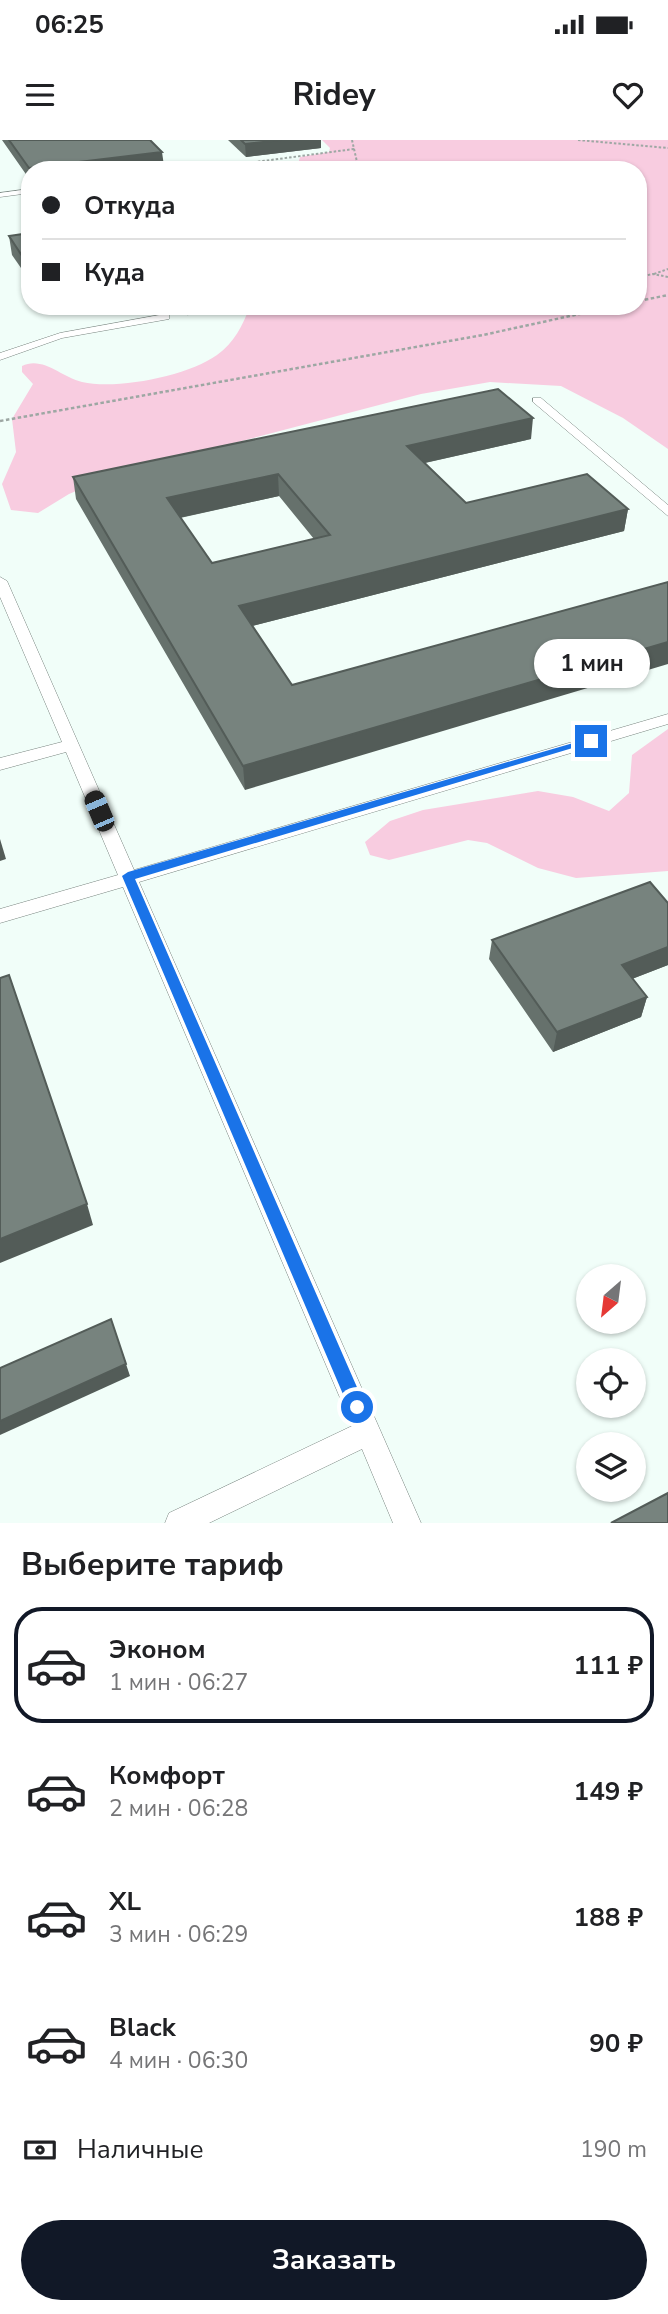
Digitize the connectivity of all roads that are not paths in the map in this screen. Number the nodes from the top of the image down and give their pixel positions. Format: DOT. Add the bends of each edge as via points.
graph roads {
  1 [pos="21,192"];
  2 [pos="0,195"];
  3 [pos="165,317"];
  4 [pos="0,357"];
  5 [pos="537,400"];
  6 [pos="668,512"];
  7 [pos="0,581"];
  8 [pos="668,719"];
  9 [pos="71,745"];
  10 [pos="0,764"];
  11 [pos="128,876"];
  12 [pos="0,916"];
  13 [pos="368,1432"];
  14 [pos="179,1523"];
  15 [pos="407,1523"];
  1 -- 2 [label="lane"];
  3 -- 4 [label="lane" via="64,333"];
  5 -- 6 [label="lane"];
  7 -- 9 [label="lane"];
  8 -- 11 [label="lane"];
  9 -- 10 [label="lane"];
  9 -- 11 [label="lane"];
  11 -- 12 [label="lane"];
  11 -- 13 [label="lane"];
  13 -- 14 [label="lane"];
  13 -- 15 [label="lane"];
}
